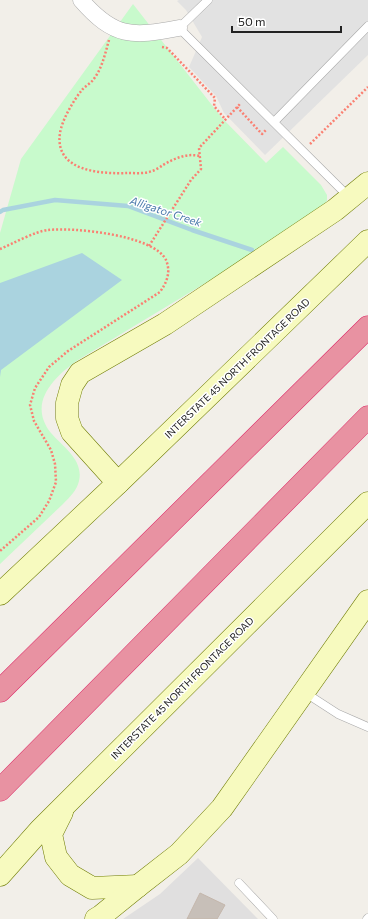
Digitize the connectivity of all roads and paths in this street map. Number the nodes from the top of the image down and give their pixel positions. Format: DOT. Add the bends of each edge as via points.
graph roads {
  1 [pos="81,0"];
  2 [pos="208,0"];
  3 [pos="368,26"];
  4 [pos="179,28"];
  5 [pos="115,41"];
  6 [pos="156,48"];
  7 [pos="368,87"];
  8 [pos="248,97"];
  9 [pos="238,107"];
  10 [pos="226,119"];
  11 [pos="274,122"];
  12 [pos="303,151"];
  13 [pos="200,156"];
  14 [pos="368,183"];
  15 [pos="351,198"];
  16 [pos="366,242"];
  17 [pos="149,246"];
  18 [pos="0,249"];
  19 [pos="368,327"];
  20 [pos="368,417"];
  21 [pos="118,483"];
  22 [pos="368,503"];
  23 [pos="0,550"];
  24 [pos="0,594"];
  25 [pos="368,601"];
  26 [pos="0,691"];
  27 [pos="304,691"];
  28 [pos="368,727"];
  29 [pos="0,790"];
  30 [pos="66,804"];
  31 [pos="0,875"];
  32 [pos="239,883"];
  33 [pos="138,886"];
  34 [pos="108,913"];
  35 [pos="272,919"];
  1 -- 4 [label="street" via="107,24 124,32 152,33"];
  2 -- 4 [label="lane"];
  3 -- 11 [label="lane"];
  4 -- 8 [label="lane"];
  5 -- 13 [label="path" via="109,39 99,70 82,90 64,119 60,148 65,157 75,165 110,174 152,171 187,155"];
  6 -- 10 [label="path" via="166,48 177,59 215,98 214,106"];
  7 -- 12 [label="path"];
  8 -- 9 [label="path"];
  8 -- 11 [label="lane"];
  9 -- 10 [label="path"];
  9 -- 11 [label="path" via="262,134"];
  10 -- 13 [label="path" via="199,148"];
  11 -- 12 [label="lane"];
  12 -- 15 [label="lane"];
  13 -- 17 [label="path" via="201,169 191,180"];
  14 -- 15 [label="main road"];
  15 -- 21 [label="main road" via="165,324 80,373 72,385 67,403 67,418 72,432"];
  16 -- 21 [label="main road, INTERSTATE 45 NORTH FRONTAGE ROAD"];
  17 -- 18 [label="path" via="104,232 64,229 47,230"];
  17 -- 23 [label="path" via="159,251 166,260 169,270 167,282 160,292 68,351 49,367 35,388 30,405 34,421 51,450 56,482 49,501 39,517"];
  19 -- 26 [label="highway"];
  20 -- 29 [label="highway"];
  21 -- 24 [label="main road, INTERSTATE 45 NORTH FRONTAGE ROAD"];
  22 -- 30 [label="main road, INTERSTATE 45 NORTH FRONTAGE ROAD"];
  25 -- 27 [label="main road"];
  27 -- 28 [label="lane" via="338,714"];
  27 -- 33 [label="main road" via="222,808 179,854"];
  30 -- 31 [label="main road, INTERSTATE 45 NORTH FRONTAGE ROAD"];
  30 -- 33 [label="main road" via="51,834 56,857 70,875 92,888"];
  32 -- 35 [label="lane"];
  33 -- 34 [label="main road"];
}
